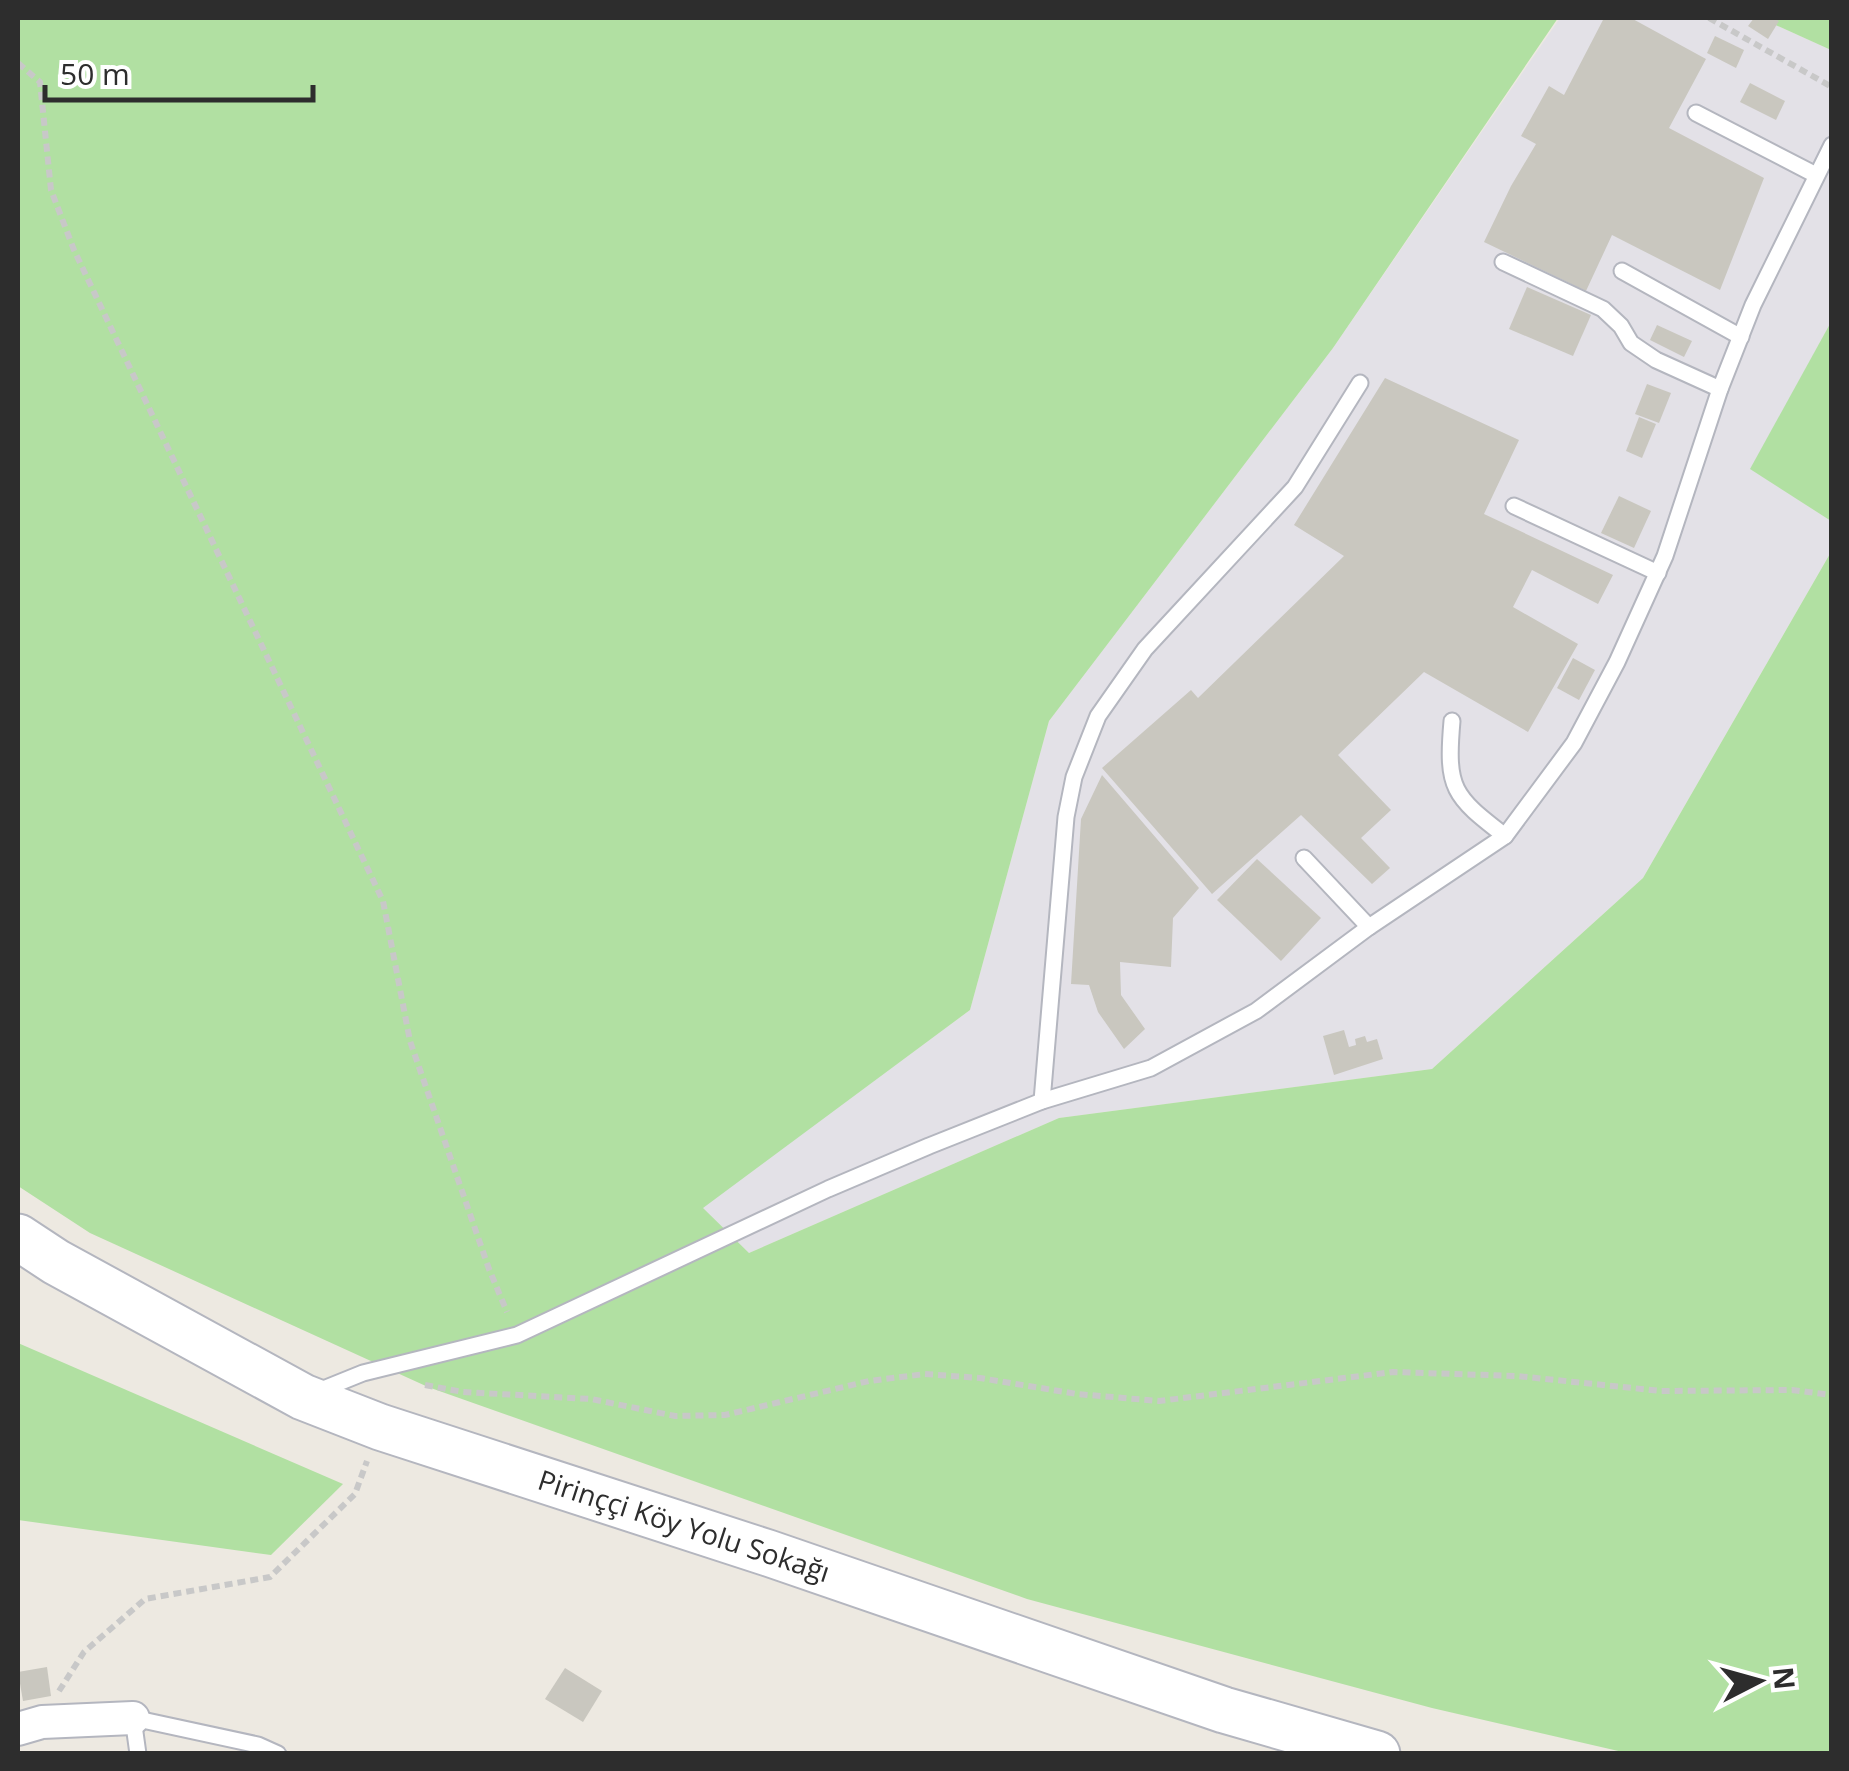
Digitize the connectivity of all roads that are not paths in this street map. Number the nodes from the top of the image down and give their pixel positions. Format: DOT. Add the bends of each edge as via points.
graph roads {
  1 [pos="1696,112"];
  2 [pos="1832,144"];
  3 [pos="1816,175"];
  4 [pos="1504,262"];
  5 [pos="1622,271"];
  6 [pos="1740,338"];
  7 [pos="1360,383"];
  8 [pos="1720,389"];
  9 [pos="1514,506"];
  10 [pos="1658,572"];
  11 [pos="1452,721"];
  12 [pos="1505,836"];
  13 [pos="1304,858"];
  14 [pos="1369,927"];
  15 [pos="1042,1101"];
  16 [pos="18,1237"];
  17 [pos="303,1398"];
  18 [pos="133,1718"];
  19 [pos="30,1725"];
  20 [pos="138,1754"];
  21 [pos="278,1754"];
  22 [pos="1377,1754"];
  1 -- 3 [label="lane"];
  2 -- 3 [label="lane"];
  3 -- 6 [label="lane"];
  4 -- 8 [label="lane" via="1603,309 1644,351"];
  5 -- 6 [label="lane"];
  6 -- 8 [label="lane"];
  7 -- 15 [label="lane" via="1296,487 1145,650 1098,716 1066,817"];
  8 -- 10 [label="lane"];
  9 -- 10 [label="lane"];
  10 -- 12 [label="lane" via="1574,743"];
  11 -- 12 [label="lane" via="1456,789 1464,805"];
  12 -- 14 [label="lane"];
  13 -- 14 [label="lane"];
  14 -- 15 [label="lane" via="1256,1011 1151,1068"];
  15 -- 17 [label="lane" via="828,1189 517,1335 363,1373"];
  16 -- 17 [label="main road, Pirinççi Köy Yolu Sokağı"];
  17 -- 22 [label="main road, Pirinççi Köy Yolu Sokağı" via="1224,1710"];
  18 -- 19 [label="street"];
  18 -- 20 [label="lane"];
  18 -- 21 [label="lane"];
}
